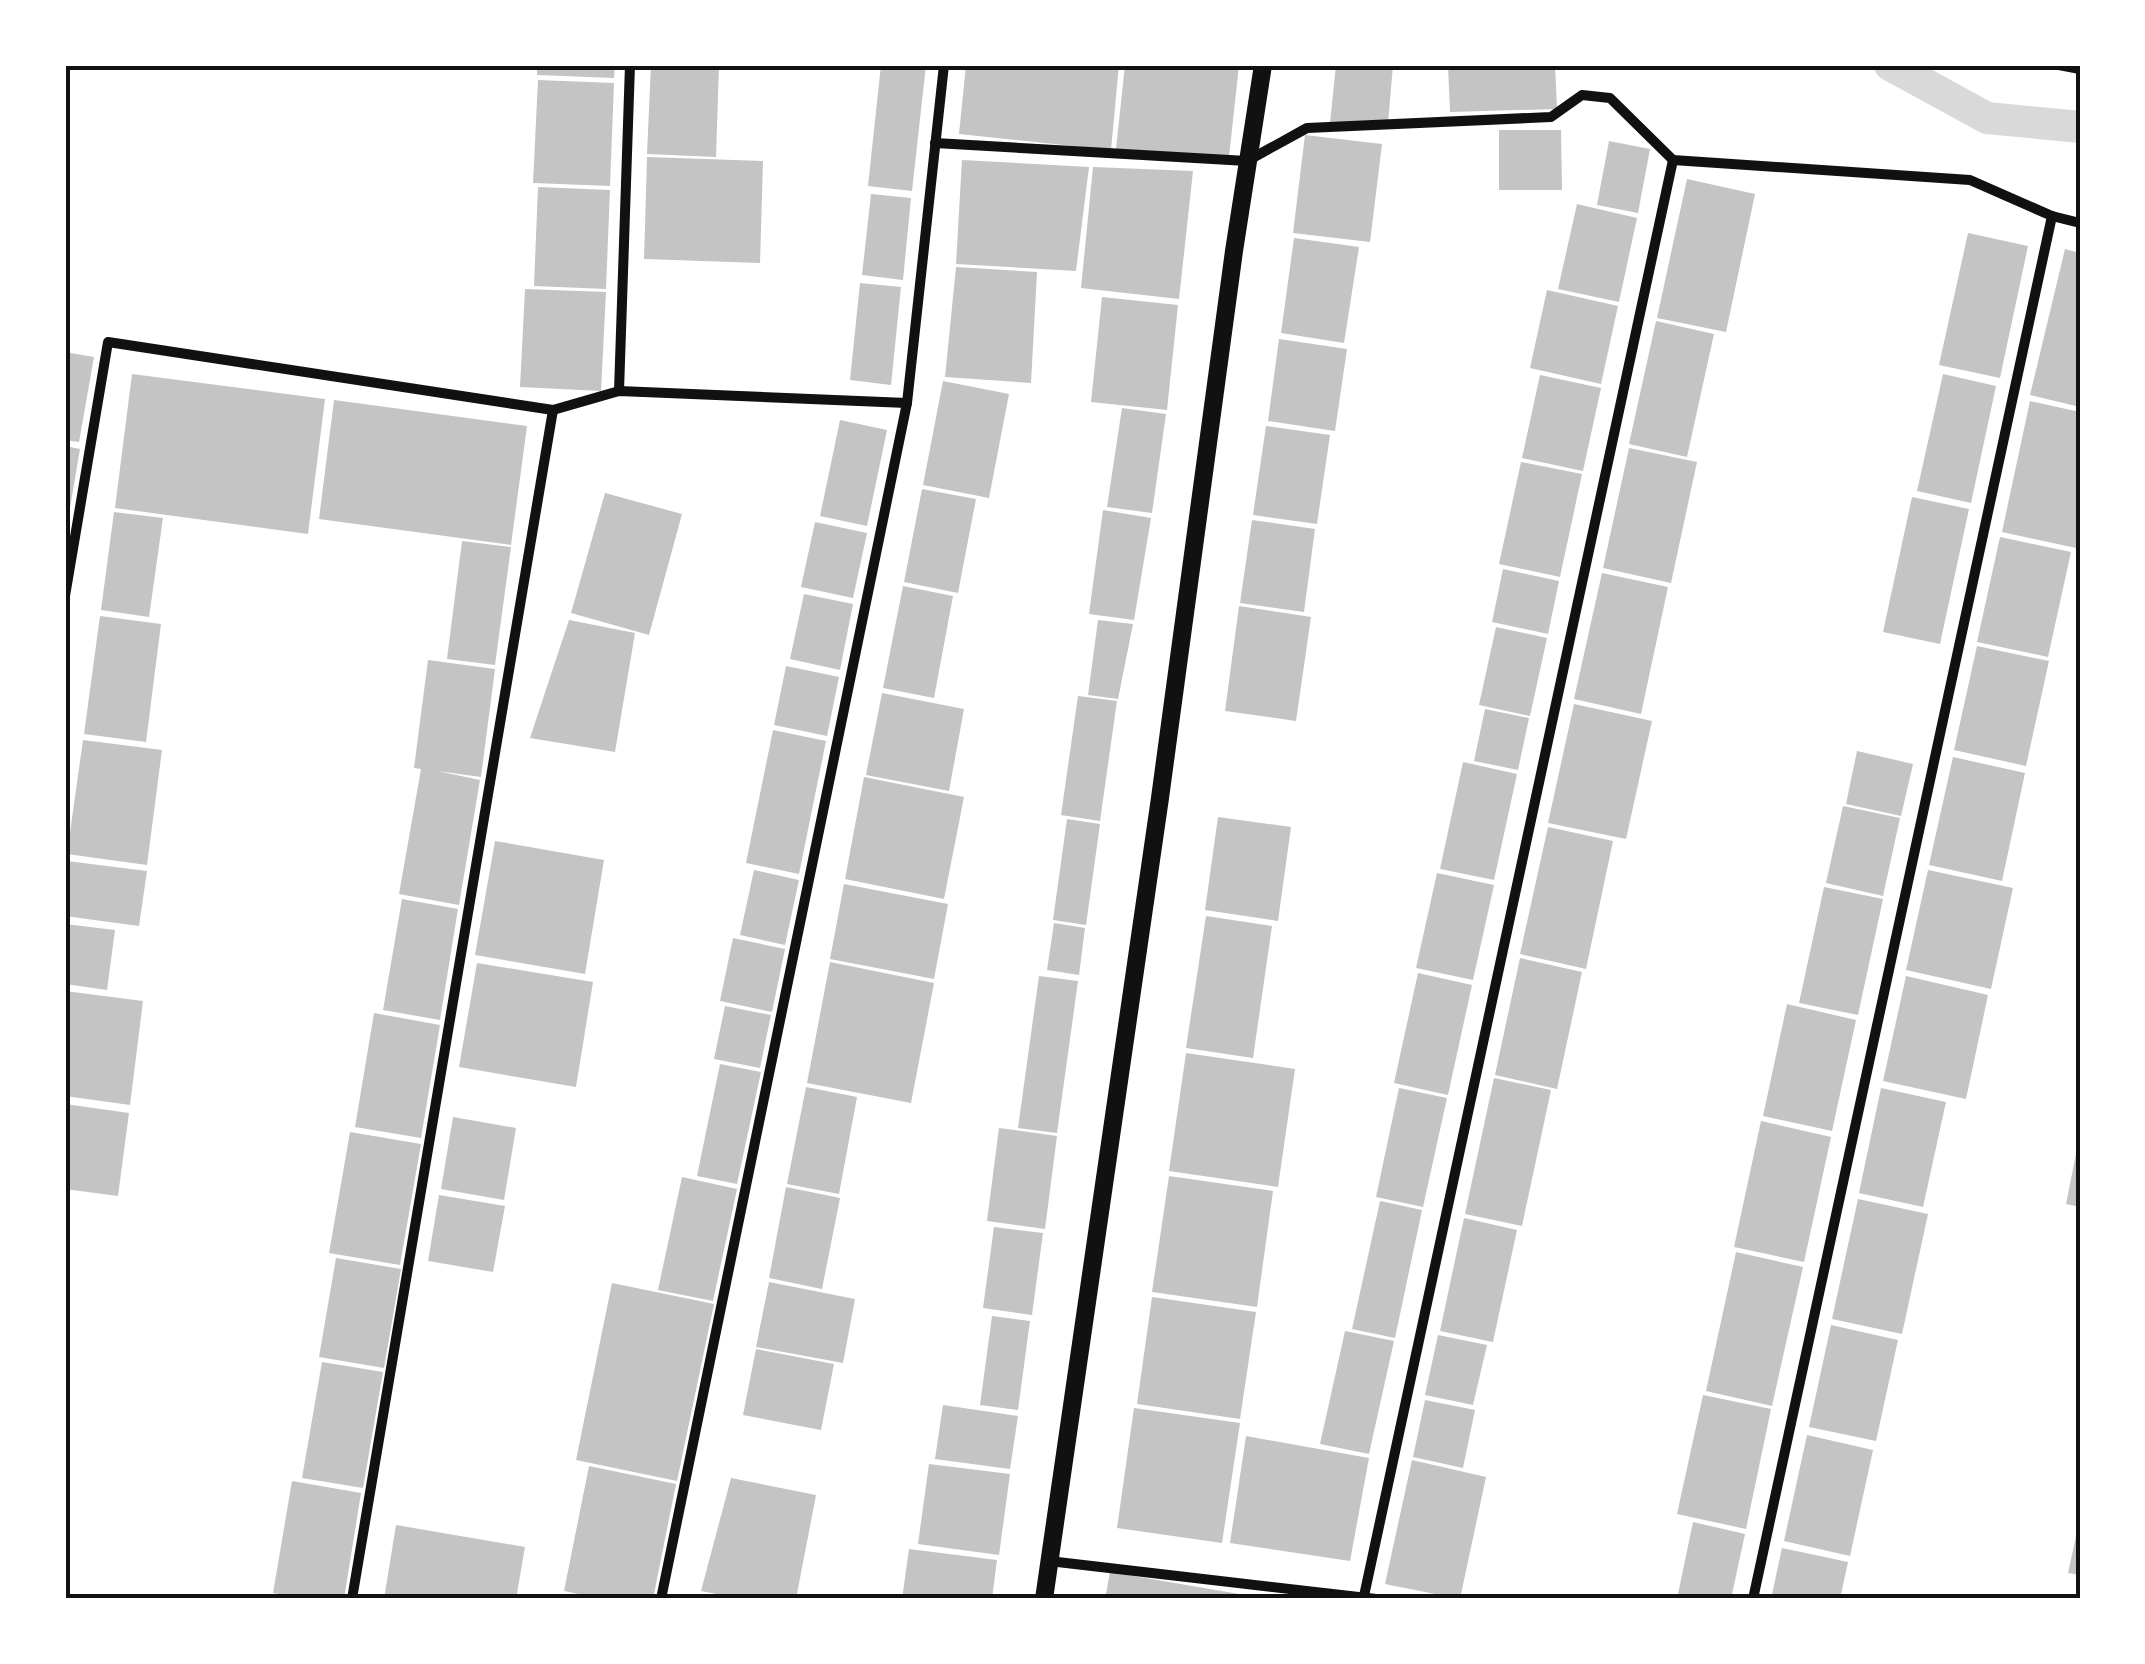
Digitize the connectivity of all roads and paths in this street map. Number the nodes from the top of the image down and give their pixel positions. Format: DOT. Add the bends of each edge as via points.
graph roads {
  1 [pos="630,65"];
  2 [pos="944,65"];
  3 [pos="1264,65"];
  4 [pos="2060,65"];
  5 [pos="2080,69"];
  6 [pos="935,143"];
  7 [pos="1674,160"];
  8 [pos="1247,161"];
  9 [pos="2052,216"];
  10 [pos="2080,223"];
  11 [pos="619,391"];
  12 [pos="908,403"];
  13 [pos="554,410"];
  14 [pos="65,596"];
  15 [pos="1049,1561"];
  16 [pos="1370,1598"];
  17 [pos="352,1599"];
  18 [pos="661,1599"];
  19 [pos="1044,1599"];
  20 [pos="1754,1599"];
  1 -- 11 [label="street"];
  2 -- 6 [label="street"];
  3 -- 8 [label="main road"];
  4 -- 5 [label="street"];
  6 -- 8 [label="street"];
  6 -- 12 [label="street"];
  7 -- 8 [label="street" via="1610,98 1582,95 1551,117 1307,128"];
  7 -- 9 [label="street" via="1970,180"];
  7 -- 16 [label="street"];
  8 -- 15 [label="main road"];
  9 -- 10 [label="street"];
  9 -- 20 [label="street"];
  11 -- 12 [label="street"];
  11 -- 13 [label="street"];
  12 -- 18 [label="street"];
  13 -- 14 [label="street" via="108,342"];
  13 -- 17 [label="street"];
  15 -- 16 [label="street"];
  15 -- 19 [label="main road"];
}
